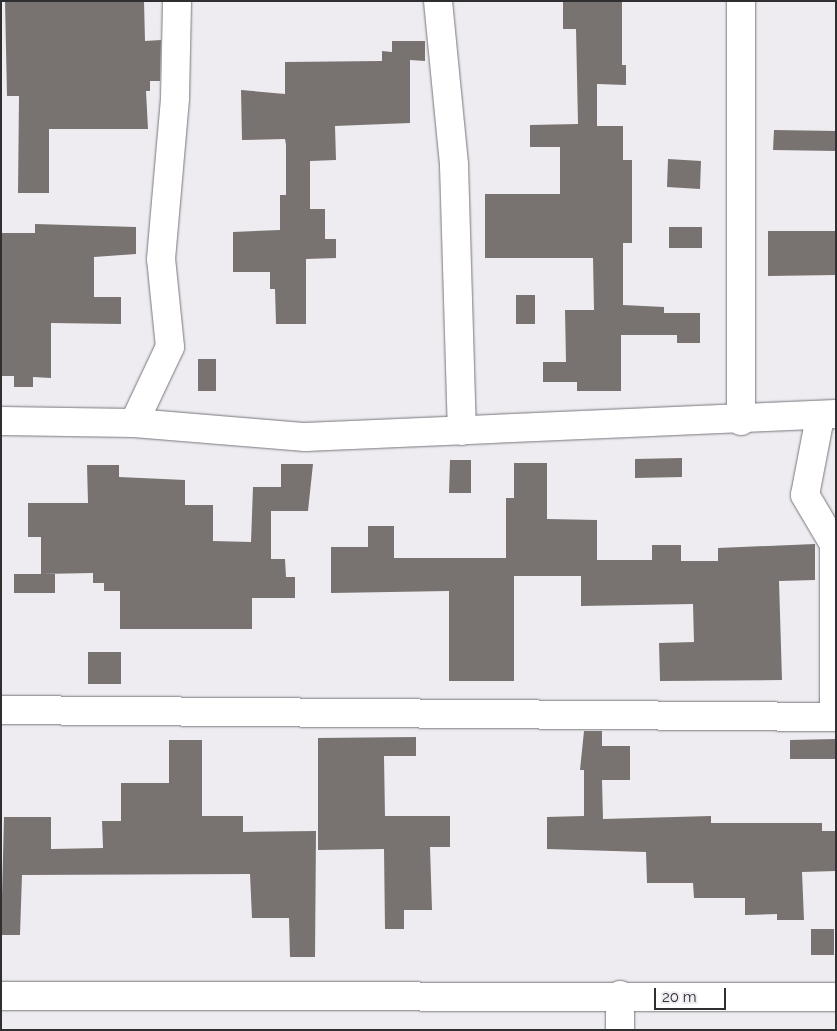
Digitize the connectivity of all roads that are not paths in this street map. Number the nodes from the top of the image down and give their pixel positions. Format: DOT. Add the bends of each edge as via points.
graph roads {
  1 [pos="177,1"];
  2 [pos="438,1"];
  3 [pos="740,1"];
  4 [pos="828,416"];
  5 [pos="1,421"];
  6 [pos="740,421"];
  7 [pos="134,423"];
  8 [pos="462,431"];
  9 [pos="1,710"];
  10 [pos="835,717"];
  11 [pos="620,995"];
  12 [pos="1,996"];
  13 [pos="836,997"];
  14 [pos="620,1030"];
  1 -- 7 [label="street" via="175,98 162,259 170,347"];
  2 -- 8 [label="street" via="454,165"];
  3 -- 6 [label="street"];
  4 -- 6 [label="street"];
  4 -- 10 [label="street" via="804,495 834,544"];
  5 -- 7 [label="street"];
  6 -- 8 [label="street"];
  7 -- 8 [label="street" via="304,437"];
  9 -- 10 [label="street"];
  11 -- 12 [label="street"];
  11 -- 13 [label="street"];
  11 -- 14 [label="street"];
}
